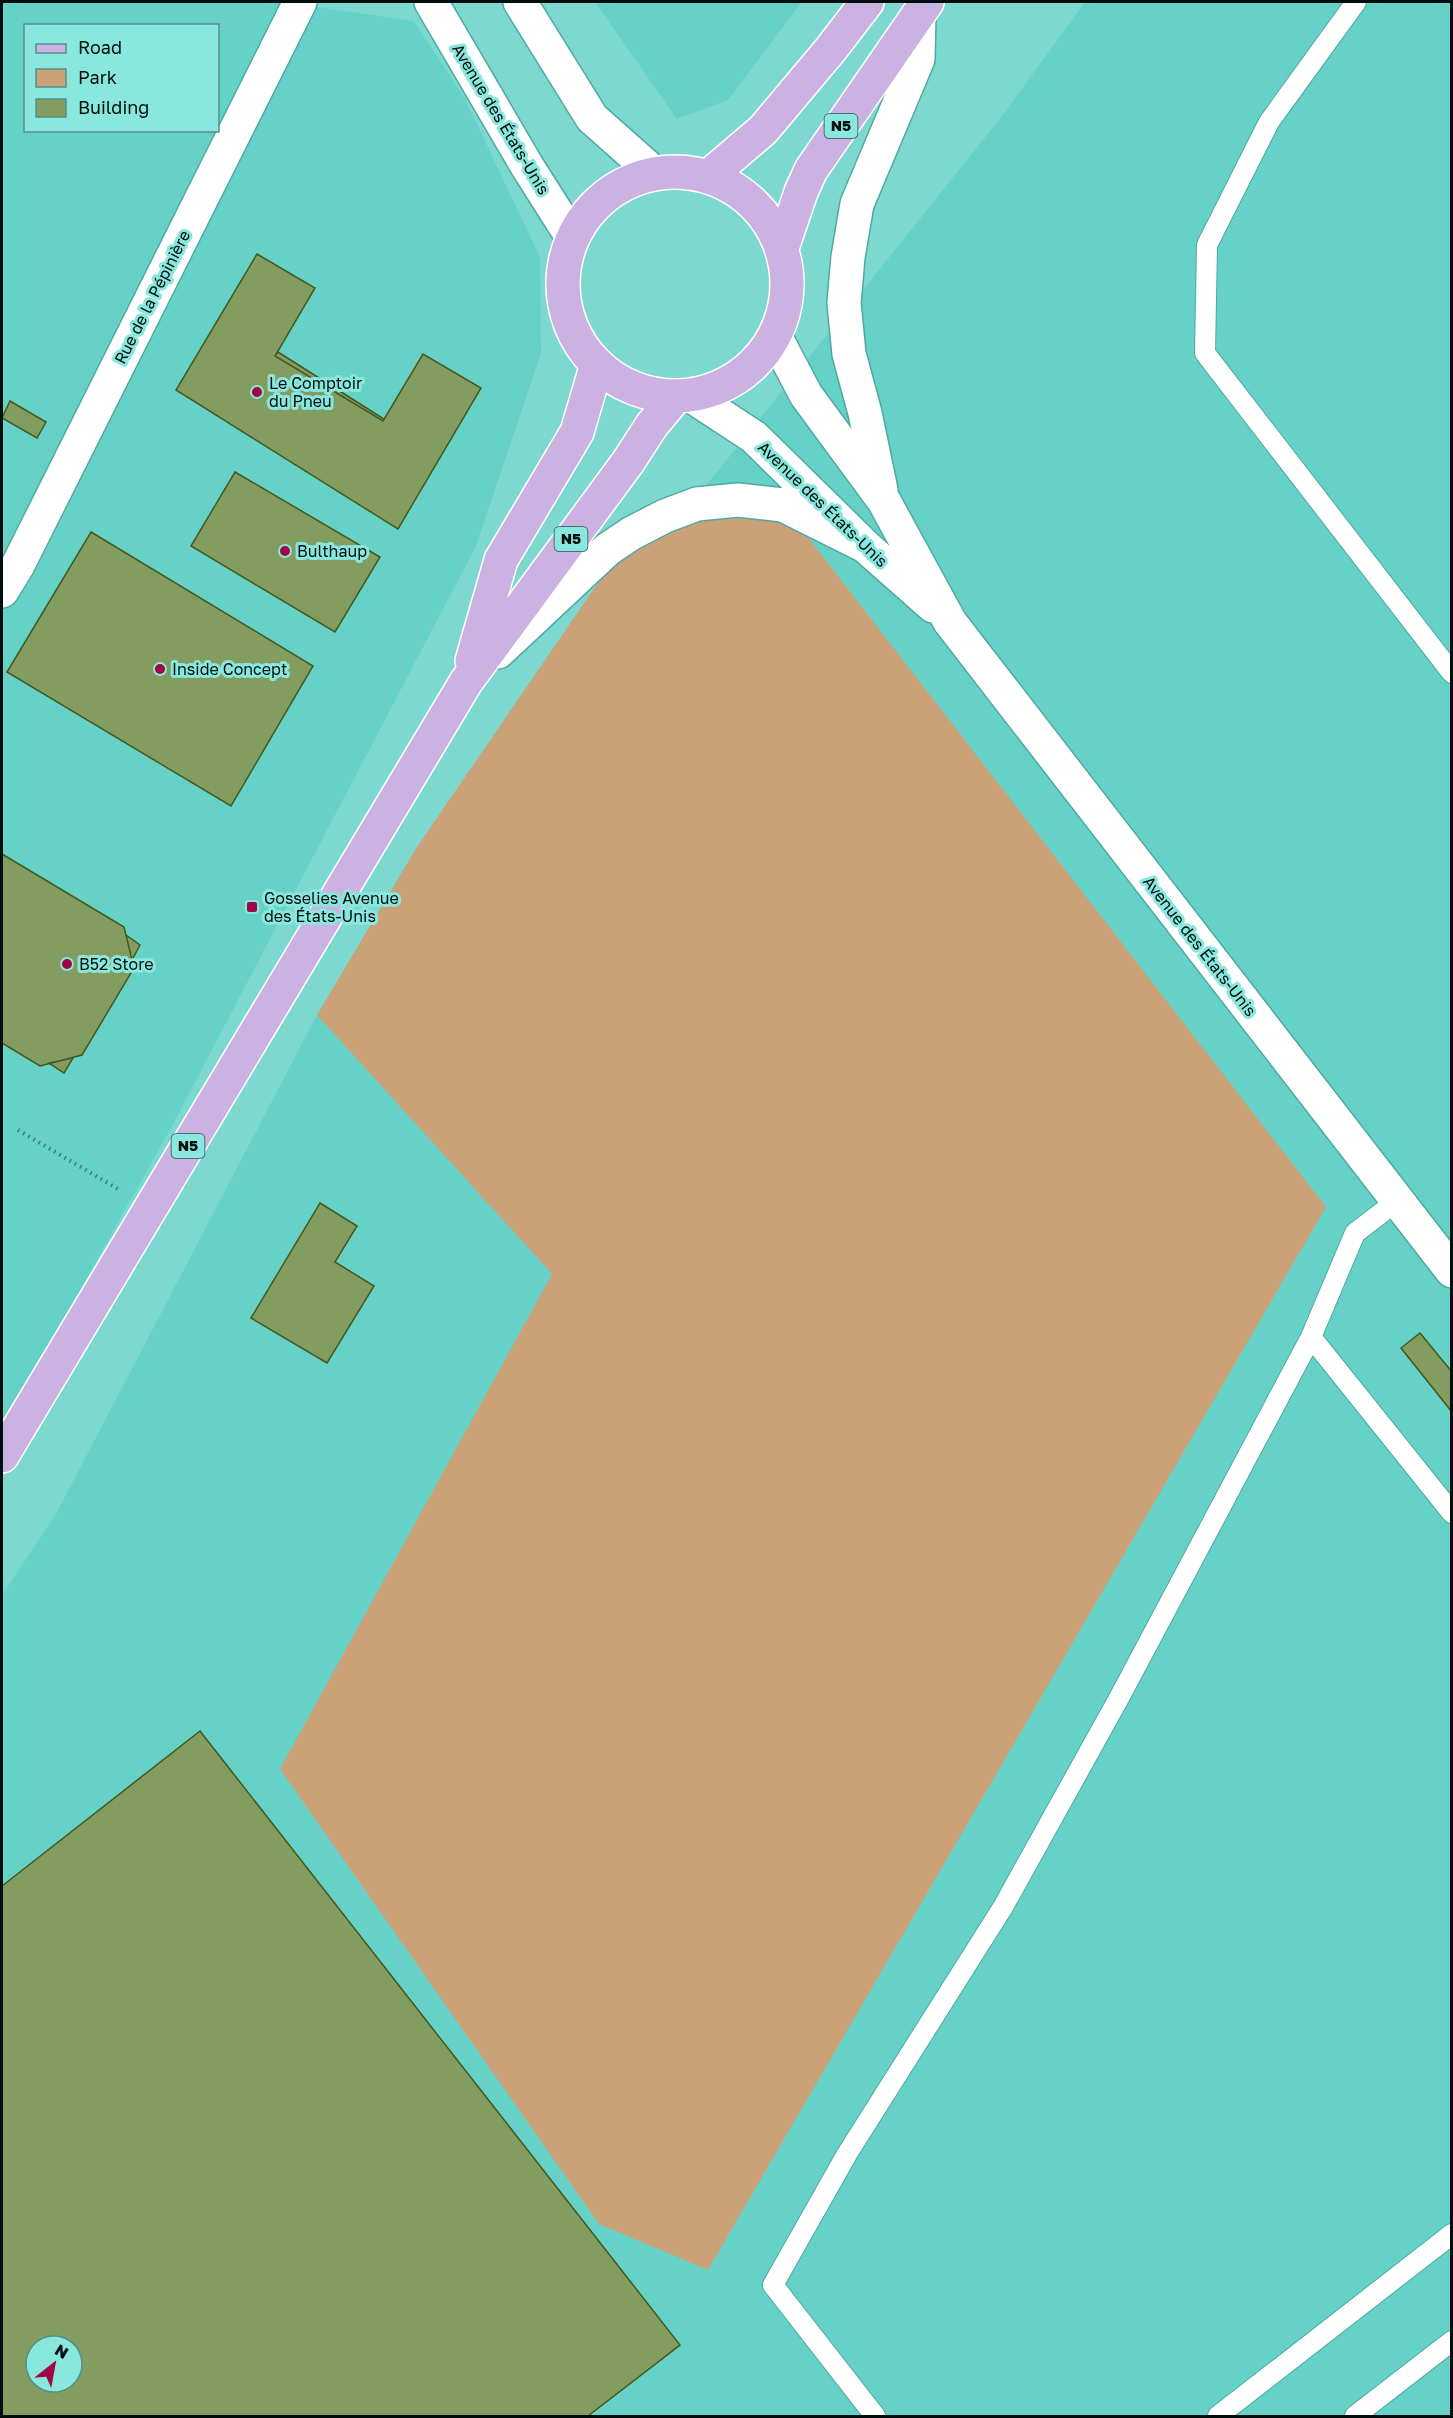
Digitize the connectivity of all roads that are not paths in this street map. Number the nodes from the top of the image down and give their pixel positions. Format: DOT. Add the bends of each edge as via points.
graph roads {
  1 [pos="300,2"];
  2 [pos="430,2"];
  3 [pos="520,2"];
  4 [pos="867,2"];
  5 [pos="1356,2"];
  6 [pos="923,8"];
  7 [pos="654,173"];
  8 [pos="709,176"];
  9 [pos="572,237"];
  10 [pos="782,248"];
  11 [pos="775,336"];
  12 [pos="597,364"];
  13 [pos="683,396"];
  14 [pos="884,501"];
  15 [pos="865,546"];
  16 [pos="2,591"];
  17 [pos="950,621"];
  18 [pos="1452,673"];
  19 [pos="466,682"];
  20 [pos="1397,1201"];
  21 [pos="1452,1271"];
  22 [pos="1311,1337"];
  23 [pos="2,1456"];
  24 [pos="1452,1513"];
  25 [pos="1452,2234"];
  26 [pos="1452,2341"];
  27 [pos="875,2416"];
  28 [pos="1218,2416"];
  29 [pos="1354,2416"];
  1 -- 16 [label="street, Rue de la Pépinière"];
  2 -- 9 [label="street, Avenue des États-Unis"];
  3 -- 7 [label="street" via="592,118"];
  4 -- 8 [label="main road" via="763,130"];
  5 -- 18 [label="lane" via="1269,122 1207,245 1205,353"];
  6 -- 10 [label="main road, N5" via="811,170"];
  6 -- 14 [label="street" via="918,59 857,204 844,303 849,354"];
  7 -- 8 [label="main road, N5"];
  7 -- 9 [label="main road, N5" via="627,182 594,204"];
  8 -- 10 [label="main road, N5" via="746,196 767,220"];
  9 -- 12 [label="main road, N5" via="562,282 565,304 571,327"];
  10 -- 11 [label="main road, N5" via="787,292"];
  11 -- 13 [label="main road, N5" via="763,354 731,381"];
  11 -- 14 [label="street, Avenue des États-Unis" via="806,395"];
  12 -- 13 [label="main road, N5" via="634,388"];
  12 -- 19 [label="main road, N5" via="577,432 501,560"];
  13 -- 15 [label="street, Avenue des États-Unis" via="754,437"];
  13 -- 19 [label="main road, N5" via="652,425"];
  14 -- 17 [label="street, Avenue des États-Unis"];
  15 -- 17 [label="street, Avenue des États-Unis"];
  15 -- 19 [label="street" via="783,506 738,500 697,504 665,516 608,549"];
  17 -- 20 [label="street, Avenue des États-Unis"];
  19 -- 23 [label="main road, N5"];
  20 -- 21 [label="street, Avenue des États-Unis"];
  20 -- 22 [label="lane" via="1355,1233"];
  22 -- 24 [label="lane"];
  22 -- 27 [label="lane" via="1003,1907 847,2154 773,2285"];
  25 -- 28 [label="lane"];
  26 -- 29 [label="lane"];
}
